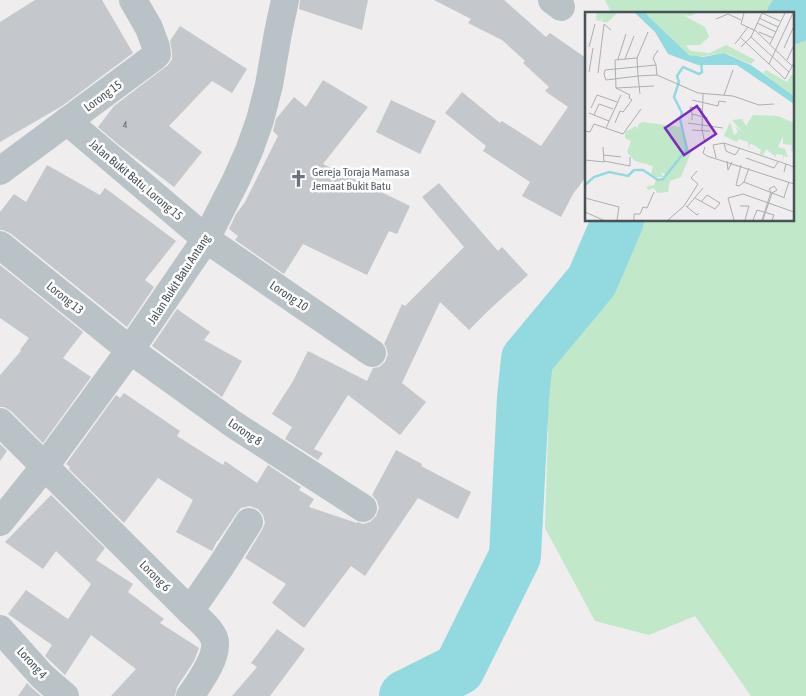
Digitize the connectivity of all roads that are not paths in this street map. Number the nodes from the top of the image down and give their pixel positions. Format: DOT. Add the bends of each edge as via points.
graph roads {
  1 [pos="133,0"];
  2 [pos="285,0"];
  3 [pos="67,121"];
  4 [pos="0,170"];
  5 [pos="206,239"];
  6 [pos="0,245"];
  7 [pos="130,350"];
  8 [pos="372,353"];
  9 [pos="0,422"];
  10 [pos="45,466"];
  11 [pos="363,508"];
  12 [pos="0,522"];
  13 [pos="249,522"];
  14 [pos="190,611"];
  15 [pos="0,629"];
  16 [pos="65,696"];
  17 [pos="190,696"];
  1 -- 3 [label="street, Lorong 15" via="149,28 157,54"];
  2 -- 5 [label="street, Jalan Bukit Batu Antang" via="270,85 260,120 236,180"];
  3 -- 4 [label="street, Lorong 15"];
  3 -- 5 [label="street, Jalan Bukit Batu, Lorong 15"];
  5 -- 7 [label="street, Jalan Bukit Batu Antang"];
  5 -- 8 [label="street, Lorong 10"];
  6 -- 7 [label="street, Lorong 13"];
  7 -- 10 [label="street, Jalan Bukit Batu Antang"];
  7 -- 11 [label="street, Lorong 8" via="233,424"];
  9 -- 10 [label="street, Lorong 6"];
  10 -- 12 [label="street, Jalan Bukit Batu Antang"];
  10 -- 14 [label="street, Lorong 6"];
  13 -- 14 [label="street"];
  14 -- 17 [label="street" via="210,630 216,646"];
  15 -- 16 [label="street, Lorong 4" via="42,676"];
}
